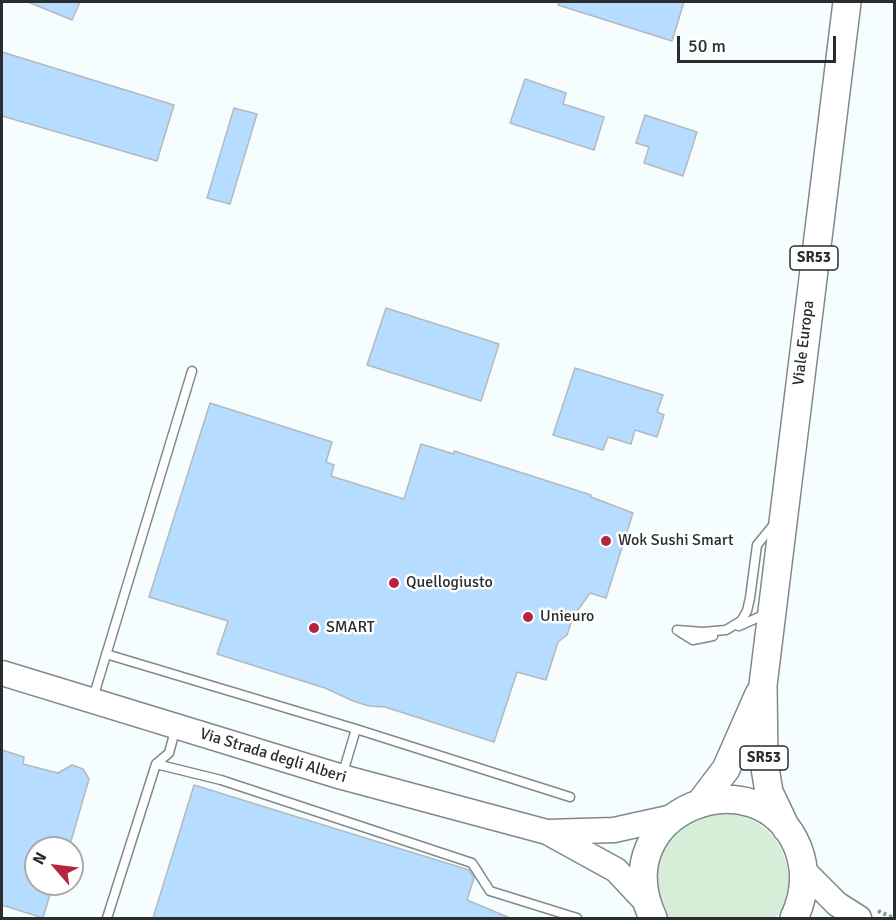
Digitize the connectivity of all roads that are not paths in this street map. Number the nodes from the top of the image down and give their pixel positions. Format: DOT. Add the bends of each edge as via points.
graph roads {
  1 [pos="847,2"];
  2 [pos="192,371"];
  3 [pos="782,514"];
  4 [pos="772,612"];
  5 [pos="106,654"];
  6 [pos="2,674"];
  7 [pos="763,685"];
  8 [pos="92,701"];
  9 [pos="176,727"];
  10 [pos="356,729"];
  11 [pos="156,764"];
  12 [pos="342,777"];
  13 [pos="570,797"];
  14 [pos="700,802"];
  15 [pos="673,817"];
  16 [pos="786,828"];
  17 [pos="547,832"];
  18 [pos="804,871"];
  19 [pos="650,911"];
  20 [pos="866,913"];
  21 [pos="107,918"];
  22 [pos="577,918"];
  23 [pos="794,918"];
  1 -- 3 [label="main road, Viale Europa / SR53"];
  2 -- 5 [label="lane"];
  3 -- 4 [label="main road, Viale Europa / SR53"];
  3 -- 4 [label="lane" via="757,545 750,598 741,621 726,630 677,630 693,640 711,637"];
  4 -- 7 [label="main road, Viale Europa / SR53"];
  5 -- 8 [label="lane"];
  5 -- 10 [label="lane"];
  6 -- 8 [label="main road, Via Strada degli Alberi"];
  7 -- 14 [label="main road, Viale Europa / SR53" via="726,769"];
  7 -- 16 [label="main road, Viale Europa / SR53" via="764,762 769,792"];
  8 -- 9 [label="main road, Via Strada degli Alberi"];
  9 -- 11 [label="lane" via="169,753"];
  9 -- 12 [label="main road, Via Strada degli Alberi"];
  10 -- 12 [label="lane"];
  10 -- 13 [label="lane"];
  11 -- 21 [label="lane"];
  11 -- 22 [label="lane" via="221,780 472,863 490,891"];
  12 -- 17 [label="main road, Via Strada degli Alberi"];
  14 -- 15 [label="main road, Viale Europa"];
  14 -- 16 [label="main road, Viale Europa" via="747,802 762,808"];
  15 -- 17 [label="main road, Via Strada degli Alberi" via="614,830"];
  15 -- 19 [label="main road, Viale Europa" via="662,828 647,856 644,888"];
  16 -- 18 [label="main road, Viale Europa" via="795,841"];
  17 -- 19 [label="main road, Via Strada degli Alberi" via="616,870"];
  18 -- 20 [label="main road" via="837,904"];
  18 -- 23 [label="main road, Viale Europa" via="801,903"];
}
